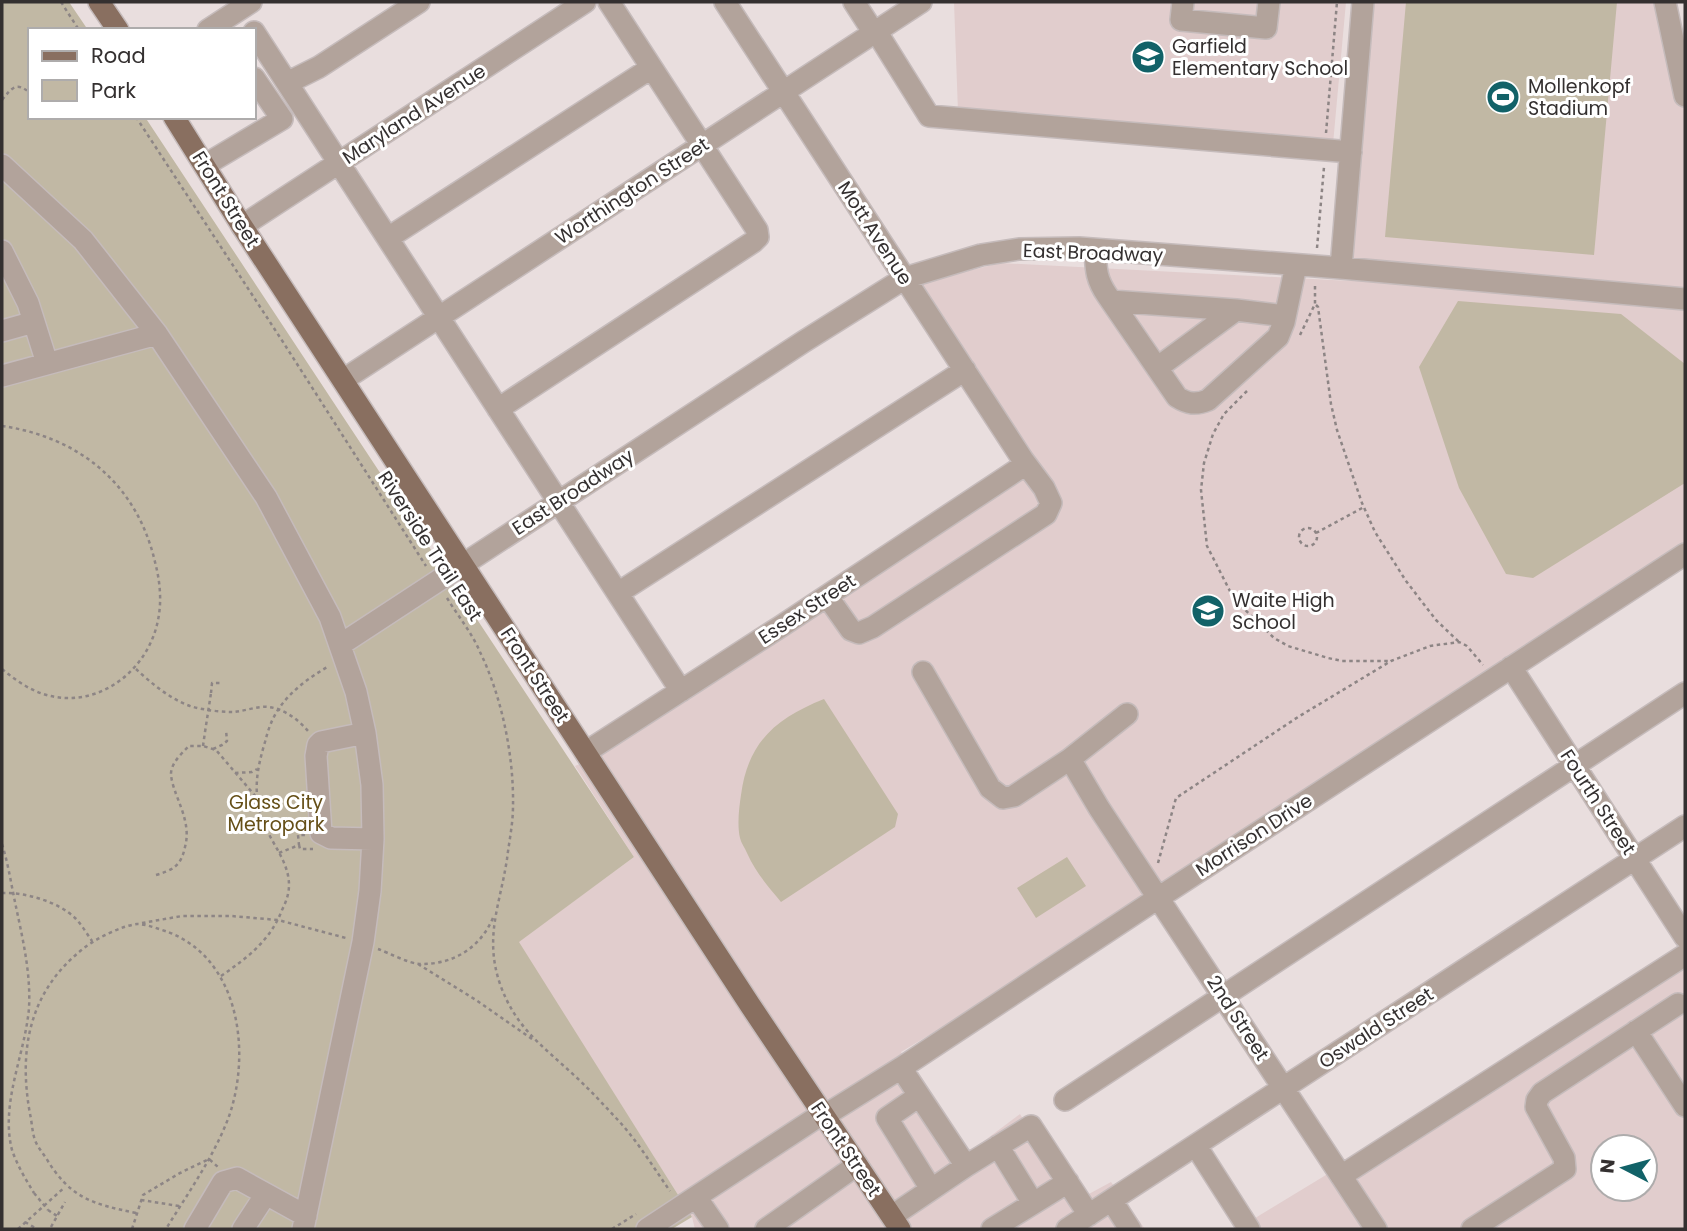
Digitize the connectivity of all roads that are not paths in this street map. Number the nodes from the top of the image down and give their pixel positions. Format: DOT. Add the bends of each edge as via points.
graph roads {
  1 [pos="99,2"];
  2 [pos="419,2"];
  3 [pos="585,2"];
  4 [pos="609,2"];
  5 [pos="725,2"];
  6 [pos="854,2"];
  7 [pos="921,2"];
  8 [pos="1183,2"];
  9 [pos="1269,2"];
  10 [pos="1363,2"];
  11 [pos="1665,2"];
  12 [pos="241,4"];
  13 [pos="117,28"];
  14 [pos="215,28"];
  15 [pos="252,28"];
  16 [pos="875,32"];
  17 [pos="256,36"];
  18 [pos="1682,64"];
  19 [pos="651,68"];
  20 [pos="256,81"];
  21 [pos="287,83"];
  22 [pos="783,92"];
  23 [pos="1685,96"];
  24 [pos="175,119"];
  25 [pos="701,146"];
  26 [pos="1351,152"];
  27 [pos="339,163"];
  28 [pos="2,165"];
  29 [pos="205,165"];
  30 [pos="242,226"];
  31 [pos="388,238"];
  32 [pos="1095,250"];
  33 [pos="2,251"];
  34 [pos="1306,266"];
  35 [pos="1341,268"];
  36 [pos="905,278"];
  37 [pos="1685,299"];
  38 [pos="1111,301"];
  39 [pos="1237,310"];
  40 [pos="1285,316"];
  41 [pos="439,317"];
  42 [pos="34,322"];
  43 [pos="2,331"];
  44 [pos="158,334"];
  45 [pos="47,363"];
  46 [pos="1157,368"];
  47 [pos="965,370"];
  48 [pos="2,376"];
  49 [pos="343,380"];
  50 [pos="498,409"];
  51 [pos="1026,464"];
  52 [pos="558,502"];
  53 [pos="1685,554"];
  54 [pos="463,565"];
  55 [pos="618,593"];
  56 [pos="827,596"];
  57 [pos="340,645"];
  58 [pos="923,672"];
  59 [pos="1502,673"];
  60 [pos="681,691"];
  61 [pos="1685,693"];
  62 [pos="1127,715"];
  63 [pos="365,733"];
  64 [pos="586,752"];
  65 [pos="1070,759"];
  66 [pos="1574,765"];
  67 [pos="1685,826"];
  68 [pos="373,839"];
  69 [pos="1635,859"];
  70 [pos="1165,893"];
  71 [pos="1685,937"];
  72 [pos="1685,955"];
  73 [pos="1222,995"];
  74 [pos="1681,1001"];
  75 [pos="1685,1025"];
  76 [pos="1636,1031"];
  77 [pos="901,1068"];
  78 [pos="1283,1088"];
  79 [pos="919,1096"];
  80 [pos="1065,1100"];
  81 [pos="1685,1106"];
  82 [pos="823,1115"];
  83 [pos="1004,1142"];
  84 [pos="1196,1146"];
  85 [pos="857,1165"];
  86 [pos="967,1166"];
  87 [pos="1340,1175"];
  88 [pos="1068,1182"];
  89 [pos="932,1189"];
  90 [pos="266,1194"];
  91 [pos="1040,1199"];
  92 [pos="1112,1201"];
  93 [pos="688,1202"];
  94 [pos="1089,1215"];
  95 [pos="305,1222"];
  96 [pos="896,1223"];
  97 [pos="195,1229"];
  98 [pos="243,1229"];
  99 [pos="648,1229"];
  100 [pos="718,1229"];
  101 [pos="766,1229"];
  102 [pos="992,1229"];
  103 [pos="1067,1229"];
  104 [pos="1130,1229"];
  105 [pos="1249,1229"];
  106 [pos="1376,1229"];
  107 [pos="1472,1229"];
  1 -- 13 [label="main road"];
  2 -- 21 [label="street"];
  3 -- 27 [label="street, Maryland Avenue"];
  4 -- 19 [label="street"];
  5 -- 22 [label="street, Mott Avenue"];
  6 -- 16 [label="street"];
  7 -- 16 [label="street, Worthington Street"];
  8 -- 9 [label="street" via="1181,20 1266,28"];
  10 -- 26 [label="street"];
  11 -- 18 [label="street"];
  12 -- 14 [label="street"];
  12 -- 15 [label="street"];
  16 -- 22 [label="street, Worthington Street"];
  16 -- 26 [label="street" via="929,116"];
  17 -- 21 [label="street"];
  18 -- 23 [label="street"];
  19 -- 25 [label="street"];
  19 -- 31 [label="street"];
  20 -- 29 [label="street" via="282,120"];
  21 -- 27 [label="street"];
  22 -- 25 [label="street, Worthington Street"];
  22 -- 36 [label="street, Mott Avenue"];
  24 -- 29 [label="main road, Front Street"];
  25 -- 41 [label="street, Worthington Street"];
  25 -- 50 [label="street" via="758,237"];
  26 -- 35 [label="street"];
  27 -- 30 [label="street, Maryland Avenue"];
  27 -- 31 [label="street"];
  28 -- 44 [label="street" via="83,240"];
  29 -- 30 [label="main road, Front Street"];
  30 -- 49 [label="main road, Front Street"];
  31 -- 41 [label="street"];
  32 -- 34 [label="street, East Broadway"];
  32 -- 36 [label="street, East Broadway" via="1019,249 981,255"];
  32 -- 38 [label="street" via="1096,274"];
  33 -- 42 [label="street"];
  34 -- 35 [label="street, East Broadway"];
  34 -- 40 [label="street"];
  35 -- 37 [label="street, East Broadway"];
  36 -- 47 [label="street, Mott Avenue"];
  36 -- 52 [label="street, East Broadway"];
  38 -- 39 [label="street"];
  38 -- 46 [label="street"];
  39 -- 40 [label="street"];
  39 -- 46 [label="street"];
  40 -- 46 [label="street" via="1278,337 1208,400 1198,404 1177,397"];
  41 -- 49 [label="street, Worthington Street"];
  41 -- 50 [label="street"];
  42 -- 43 [label="street"];
  42 -- 45 [label="street"];
  44 -- 45 [label="street"];
  44 -- 57 [label="street" via="266,497 330,617"];
  45 -- 48 [label="street"];
  47 -- 51 [label="street, Mott Avenue"];
  47 -- 55 [label="street"];
  49 -- 54 [label="main road, Front Street"];
  50 -- 52 [label="street"];
  51 -- 56 [label="street, Essex Street"];
  51 -- 56 [label="street, Mott Avenue" via="1051,503 1046,514 859,633 851,630"];
  52 -- 54 [label="street, East Broadway"];
  52 -- 55 [label="street"];
  53 -- 59 [label="street, Morrison Drive"];
  54 -- 57 [label="street, East Broadway"];
  54 -- 64 [label="main road, Front Street"];
  55 -- 60 [label="street"];
  56 -- 60 [label="street, Essex Street"];
  57 -- 63 [label="street"];
  58 -- 65 [label="street" via="990,788 1003,798 1014,796"];
  59 -- 66 [label="street, Fourth Street"];
  59 -- 70 [label="street, Morrison Drive"];
  60 -- 64 [label="street, Essex Street"];
  61 -- 66 [label="street"];
  62 -- 65 [label="street"];
  63 -- 68 [label="street"];
  63 -- 68 [label="street" via="318,745 320,841"];
  64 -- 82 [label="main road, Front Street"];
  65 -- 70 [label="street, 2nd Street" via="1099,808"];
  66 -- 69 [label="street, Fourth Street"];
  66 -- 73 [label="street"];
  67 -- 69 [label="street, Oswald Street"];
  68 -- 95 [label="street" via="363,943"];
  69 -- 71 [label="street, Fourth Street"];
  69 -- 78 [label="street, Oswald Street"];
  70 -- 73 [label="street, 2nd Street"];
  70 -- 77 [label="street, Morrison Drive"];
  72 -- 87 [label="street"];
  73 -- 78 [label="street, 2nd Street"];
  73 -- 80 [label="street"];
  74 -- 75 [label="street" via="1678,1013"];
  74 -- 76 [label="street"];
  76 -- 81 [label="street"];
  76 -- 107 [label="street" via="1537,1100 1536,1107 1564,1158 1565,1169"];
  77 -- 79 [label="street"];
  77 -- 82 [label="street, Morrison Drive"];
  78 -- 84 [label="street, Oswald Street"];
  78 -- 87 [label="street, 2nd Street"];
  79 -- 86 [label="street"];
  79 -- 89 [label="street" via="887,1118"];
  82 -- 85 [label="main road, Front Street"];
  82 -- 93 [label="street, Morrison Drive"];
  83 -- 86 [label="street"];
  83 -- 88 [label="street" via="1031,1126"];
  83 -- 91 [label="street"];
  84 -- 92 [label="street, Oswald Street"];
  84 -- 105 [label="street"];
  85 -- 96 [label="main road, Front Street"];
  85 -- 101 [label="street"];
  86 -- 89 [label="street"];
  87 -- 106 [label="street, 2nd Street"];
  88 -- 91 [label="street"];
  88 -- 94 [label="street"];
  89 -- 96 [label="street"];
  90 -- 95 [label="street"];
  90 -- 97 [label="street" via="237,1178 223,1182"];
  90 -- 98 [label="street"];
  91 -- 102 [label="street"];
  92 -- 94 [label="street, Oswald Street"];
  92 -- 104 [label="street"];
  93 -- 99 [label="street, Morrison Drive"];
  93 -- 100 [label="street"];
  94 -- 103 [label="street, Oswald Street"];
}
